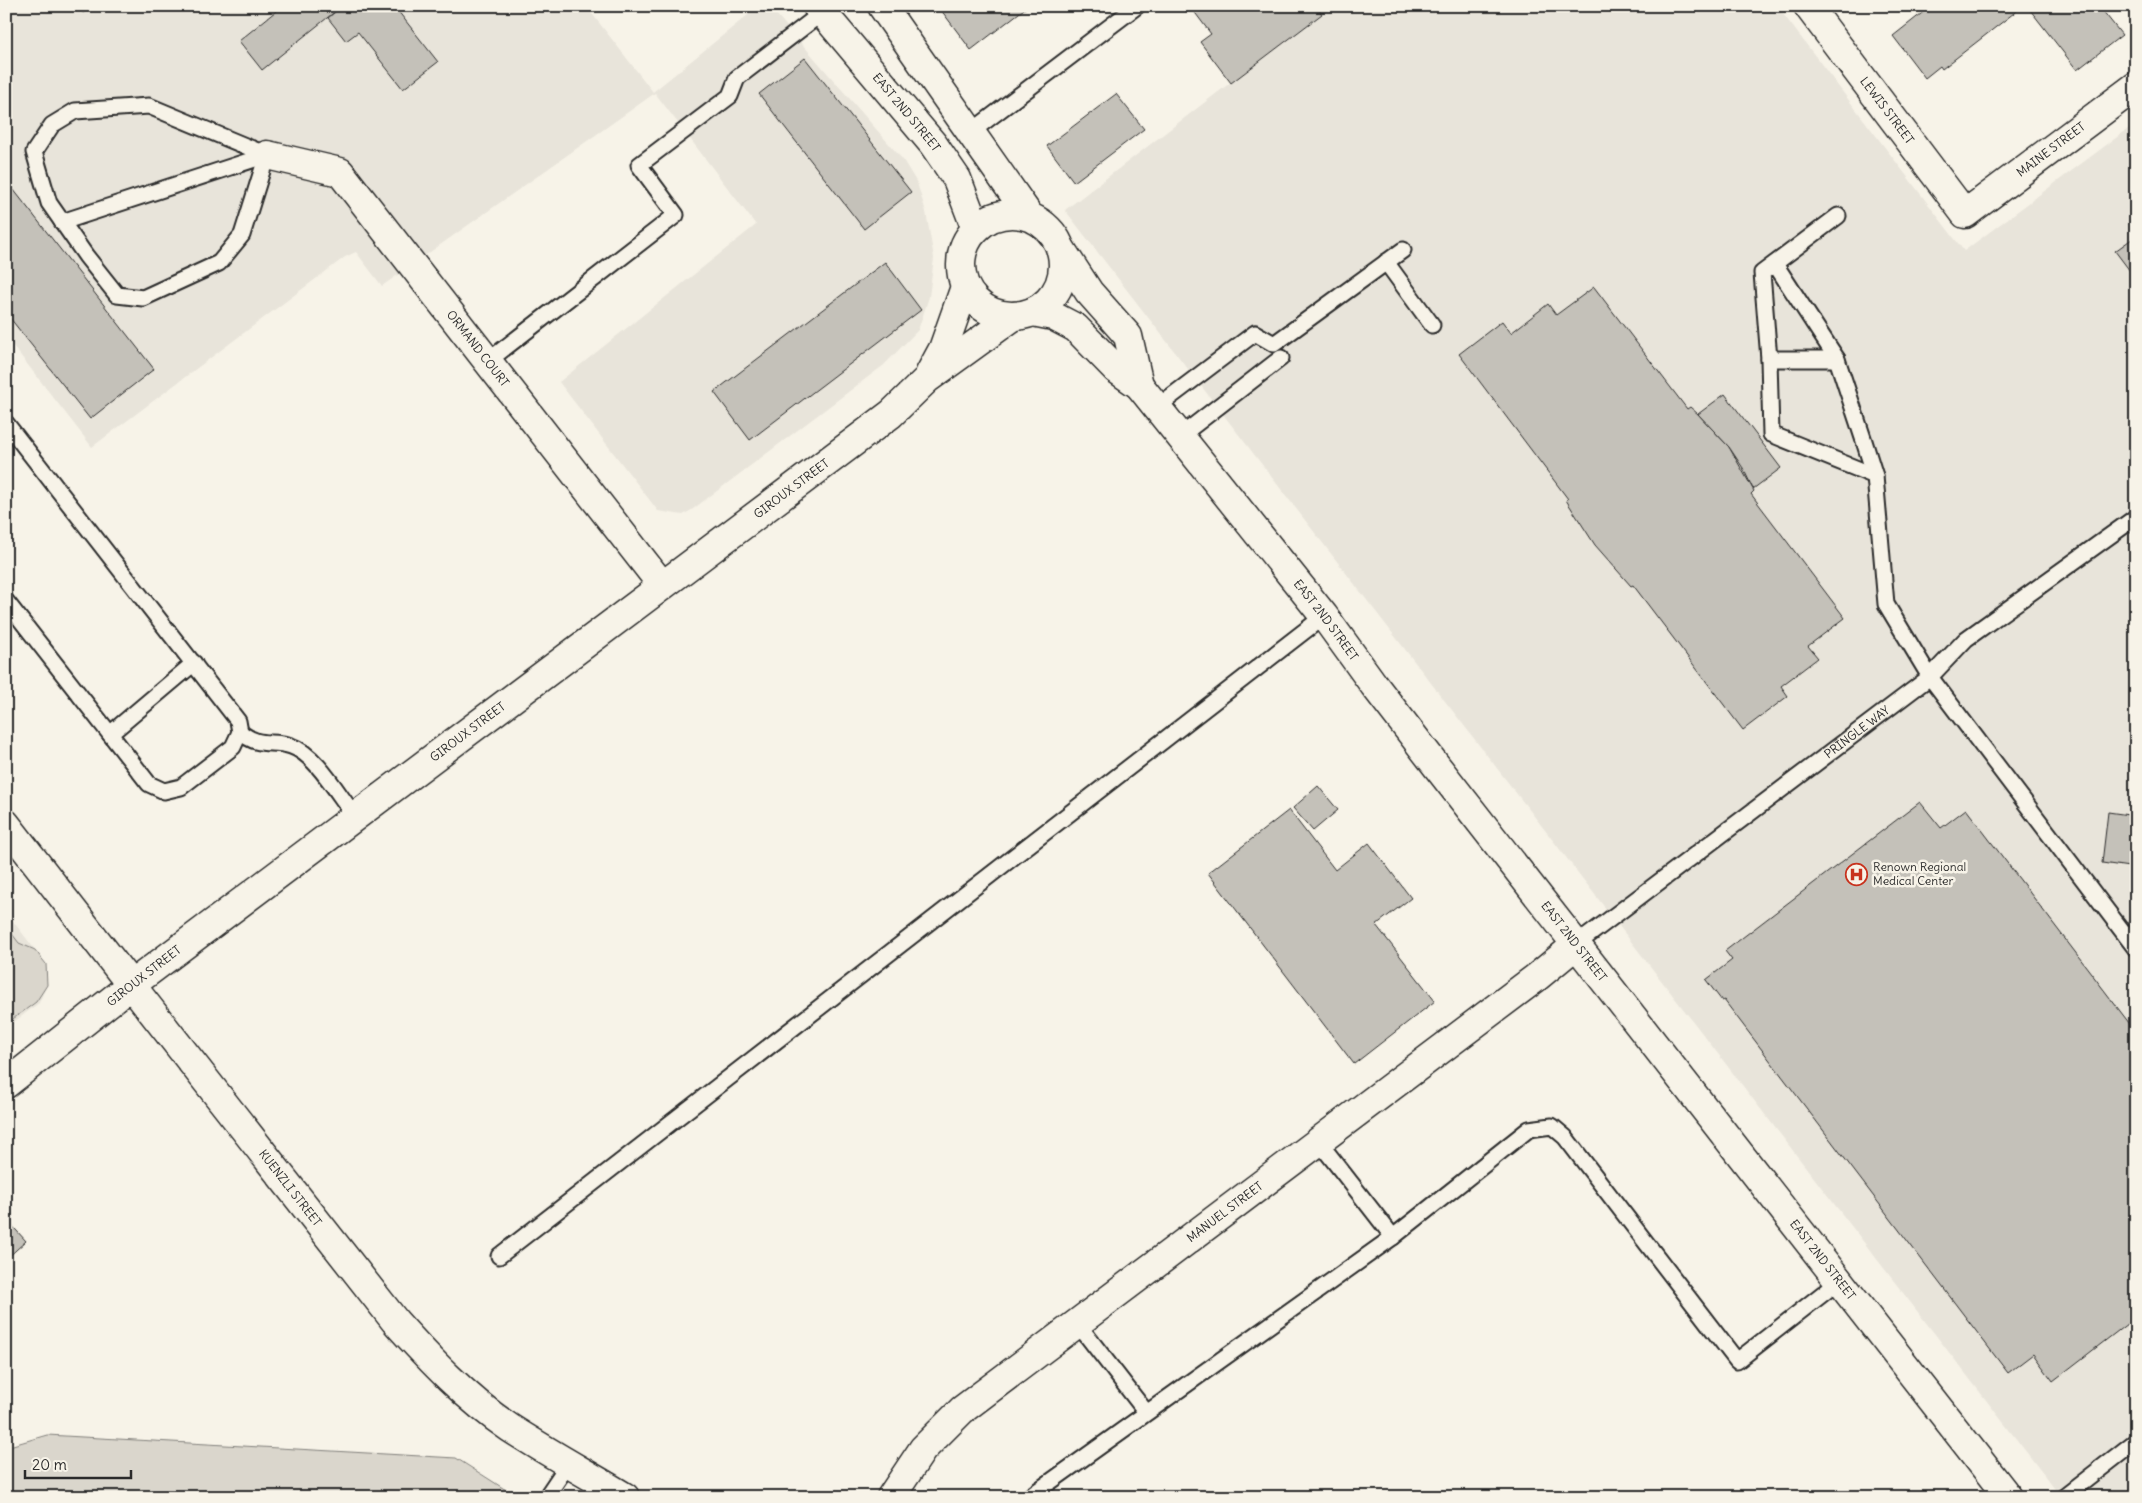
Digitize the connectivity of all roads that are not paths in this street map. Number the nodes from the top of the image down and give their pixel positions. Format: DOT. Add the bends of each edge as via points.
graph roads {
  1 [pos="882,6"];
  2 [pos="1137,6"];
  3 [pos="1808,6"];
  4 [pos="820,9"];
  5 [pos="2136,86"];
  6 [pos="971,132"];
  7 [pos="267,155"];
  8 [pos="1965,214"];
  9 [pos="1838,216"];
  10 [pos="1030,217"];
  11 [pos="62,222"];
  12 [pos="976,229"];
  13 [pos="1062,249"];
  14 [pos="1403,250"];
  15 [pos="1386,262"];
  16 [pos="1775,264"];
  17 [pos="965,287"];
  18 [pos="1024,314"];
  19 [pos="1432,325"];
  20 [pos="1281,358"];
  21 [pos="1769,359"];
  22 [pos="1837,359"];
  23 [pos="488,361"];
  24 [pos="927,379"];
  25 [pos="1140,385"];
  26 [pos="1157,407"];
  27 [pos="6,422"];
  28 [pos="1180,437"];
  29 [pos="1875,476"];
  30 [pos="2136,517"];
  31 [pos="662,585"];
  32 [pos="6,601"];
  33 [pos="1324,616"];
  34 [pos="194,664"];
  35 [pos="1930,677"];
  36 [pos="240,732"];
  37 [pos="110,734"];
  38 [pos="355,816"];
  39 [pos="6,824"];
  40 [pos="1577,944"];
  41 [pos="2136,949"];
  42 [pos="131,985"];
  43 [pos="6,1084"];
  44 [pos="1318,1142"];
  45 [pos="1393,1237"];
  46 [pos="499,1256"];
  47 [pos="1839,1281"];
  48 [pos="1077,1323"];
  49 [pos="1146,1412"];
  50 [pos="2136,1442"];
  51 [pos="569,1463"];
  52 [pos="546,1497"];
  53 [pos="625,1497"];
  54 [pos="891,1497"];
  55 [pos="1029,1497"];
  56 [pos="2008,1497"];
  57 [pos="2064,1497"];
  1 -- 6 [label="street"];
  2 -- 6 [label="lane"];
  3 -- 8 [label="street, LEWIS STREET"];
  4 -- 12 [label="street, EAST 2ND STREET" via="934,144 957,179"];
  4 -- 23 [label="lane" via="737,78 730,96 639,166 676,215"];
  5 -- 8 [label="street, MAINE STREET"];
  6 -- 10 [label="street"];
  7 -- 11 [label="lane"];
  7 -- 11 [label="lane" via="242,235 219,263 143,298 117,295"];
  7 -- 11 [label="lane" via="149,106 75,111 52,125 34,152 49,203"];
  7 -- 23 [label="street, ORMAND COURT" via="340,172"];
  9 -- 16 [label="lane"];
  10 -- 12 [label="street" via="1020,213 1000,214"];
  10 -- 13 [label="street" via="1052,232"];
  12 -- 17 [label="street" via="962,252 961,271"];
  13 -- 18 [label="street" via="1064,268 1059,286 1048,302"];
  13 -- 25 [label="street, EAST 2ND STREET" via="1089,292 1128,336"];
  14 -- 15 [label="lane"];
  15 -- 19 [label="lane"];
  15 -- 26 [label="lane" via="1274,344 1254,333"];
  16 -- 21 [label="lane" via="1762,273"];
  16 -- 22 [label="lane"];
  17 -- 18 [label="street" via="979,304 995,314"];
  17 -- 24 [label="street, GIROUX STREET" via="943,349"];
  18 -- 24 [label="street, GIROUX STREET"];
  18 -- 25 [label="street, EAST 2ND STREET" via="1053,316 1076,328 1116,369"];
  20 -- 28 [label="lane"];
  21 -- 22 [label="lane"];
  21 -- 29 [label="lane" via="1771,434"];
  22 -- 29 [label="lane"];
  23 -- 31 [label="street, ORMAND COURT"];
  24 -- 31 [label="street, GIROUX STREET" via="891,414"];
  25 -- 26 [label="street, EAST 2ND STREET"];
  26 -- 28 [label="street, EAST 2ND STREET"];
  27 -- 34 [label="lane"];
  28 -- 33 [label="street, EAST 2ND STREET"];
  29 -- 35 [label="lane" via="1886,604"];
  30 -- 35 [label="lane, PRINGLE WAY" via="1966,639"];
  31 -- 38 [label="street, GIROUX STREET"];
  32 -- 37 [label="lane"];
  33 -- 40 [label="street, EAST 2ND STREET" via="1374,685"];
  33 -- 46 [label="lane"];
  34 -- 36 [label="lane" via="238,721"];
  34 -- 37 [label="lane"];
  35 -- 40 [label="lane, PRINGLE WAY"];
  35 -- 41 [label="lane"];
  36 -- 37 [label="lane" via="233,747 181,787 164,791 149,784"];
  36 -- 38 [label="lane" via="251,741 291,746 311,759"];
  38 -- 42 [label="street, GIROUX STREET"];
  39 -- 42 [label="street, KUENZLI STREET"];
  40 -- 44 [label="street, MANUEL STREET" via="1537,978"];
  40 -- 47 [label="street, EAST 2ND STREET"];
  42 -- 43 [label="street, GIROUX STREET"];
  42 -- 51 [label="street, KUENZLI STREET" via="395,1322 422,1352 509,1427"];
  44 -- 45 [label="lane"];
  44 -- 48 [label="street, MANUEL STREET"];
  45 -- 47 [label="lane" via="1529,1130 1552,1126 1565,1137 1738,1360"];
  45 -- 49 [label="lane"];
  47 -- 56 [label="street, EAST 2ND STREET"];
  48 -- 49 [label="lane"];
  48 -- 54 [label="street, MANUEL STREET" via="962,1410 922,1449"];
  49 -- 55 [label="lane"];
  50 -- 57 [label="lane"];
  51 -- 52 [label="lane"];
  51 -- 53 [label="street, KUENZLI STREET"];
}
